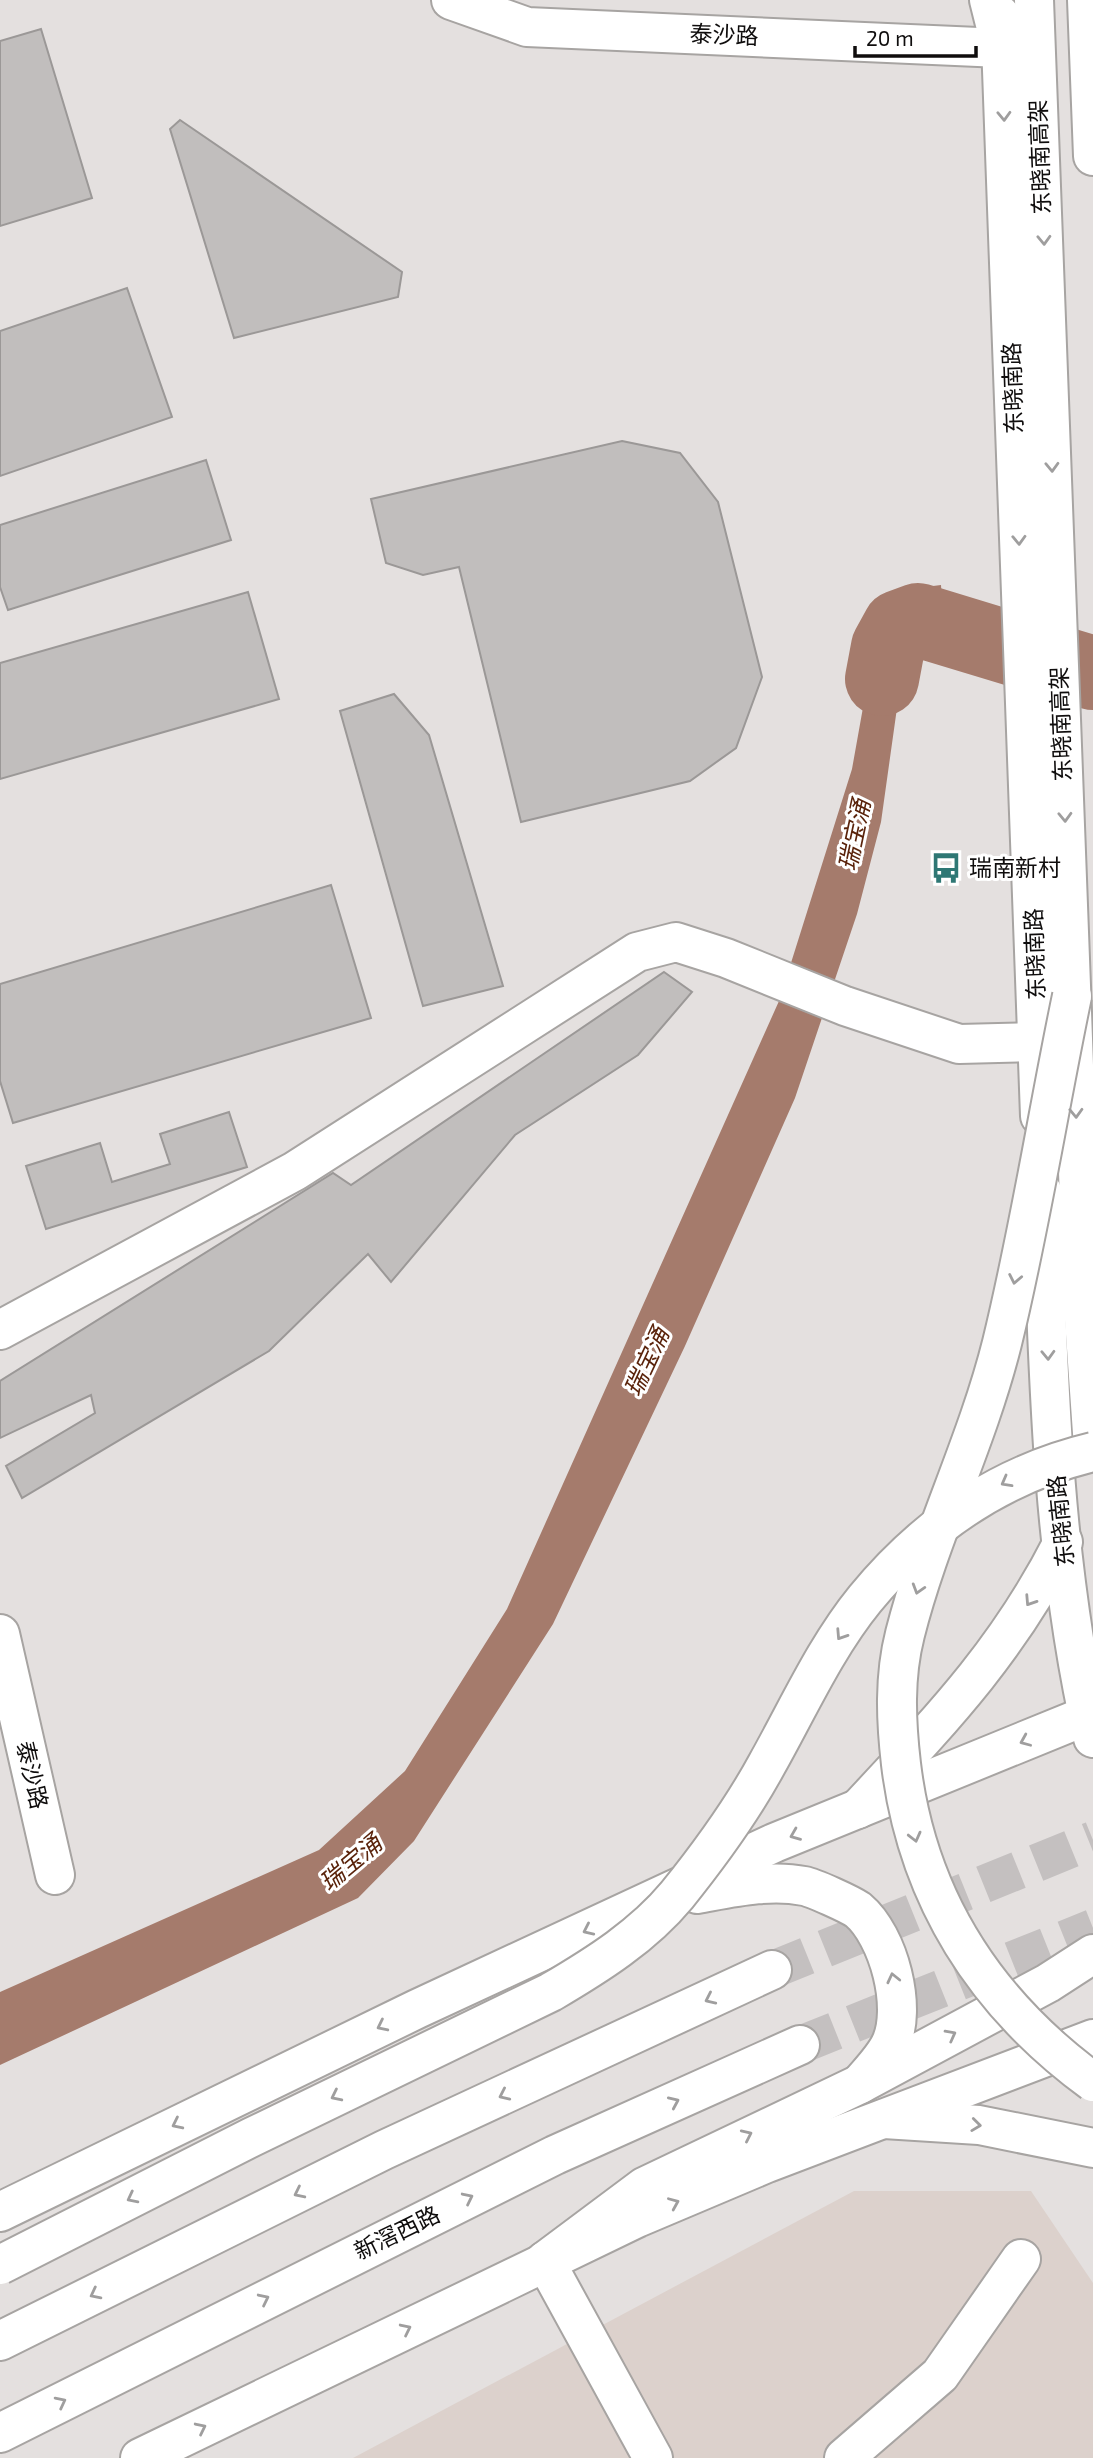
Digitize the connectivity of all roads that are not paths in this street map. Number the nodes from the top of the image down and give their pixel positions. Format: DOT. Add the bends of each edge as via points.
graph roads {
  1 [pos="451,0"];
  2 [pos="989,0"];
  3 [pos="1000,0"];
  4 [pos="1034,0"];
  5 [pos="1087,0"];
  6 [pos="1001,48"];
  7 [pos="1093,156"];
  8 [pos="1072,996"];
  9 [pos="1038,1042"];
  10 [pos="0,1330"];
  11 [pos="1093,1449"];
  12 [pos="1063,1542"];
  13 [pos="0,1634"];
  14 [pos="1091,1722"];
  15 [pos="859,1810"];
  16 [pos="55,1875"];
  17 [pos="645,1903"];
  18 [pos="1093,1954"];
  19 [pos="772,1970"];
  20 [pos="1093,2039"];
  21 [pos="800,2045"];
  22 [pos="1093,2082"];
  23 [pos="860,2084"];
  24 [pos="884,2119"];
  25 [pos="1093,2148"];
  26 [pos="0,2212"];
  27 [pos="1021,2259"];
  28 [pos="545,2261"];
  29 [pos="0,2265"];
  30 [pos="0,2342"];
  31 [pos="0,2433"];
  32 [pos="140,2458"];
  33 [pos="653,2458"];
  34 [pos="844,2458"];
  1 -- 6 [label="main road, 泰沙路" via="527,27"];
  2 -- 6 [label="main road"];
  3 -- 6 [label="main road, 东晓南路"];
  4 -- 8 [label="main road, 东晓南高架, one-way"];
  5 -- 7 [label="main road"];
  6 -- 9 [label="main road, 东晓南路, one-way"];
  8 -- 11 [label="main road, 东晓南高架, one-way, bridge"];
  8 -- 22 [label="main road, one-way, bridge" via="1002,1343 969,1453 920,1581 904,1638 897,1689 905,1799 918,1852 946,1916 970,1957 1016,2016"];
  9 -- 10 [label="main road" via="959,1044 676,942 637,952 295,1171"];
  9 -- 12 [label="main road, 东晓南路, one-way" via="1049,1386"];
  11 -- 29 [label="main road, one-way, bridge" via="1016,1477 969,1503 895,1566 838,1640 766,1766 707,1855 675,1897 596,1966"];
  12 -- 14 [label="main road, 东晓南路"];
  12 -- 15 [label="main road, one-way" via="987,1667"];
  13 -- 16 [label="main road, 泰沙路"];
  14 -- 15 [label="main road, one-way"];
  15 -- 17 [label="main road, one-way" via="774,1843"];
  23 -- 17 [label="main road, one-way" via="890,2045 895,1980 881,1944 858,1910 805,1886 752,1884"];
  17 -- 26 [label="main road, one-way"];
  23 -- 18 [label="main road, one-way"];
  19 -- 30 [label="main road, one-way" via="384,2150"];
  20 -- 24 [label="main road"];
  31 -- 21 [label="main road, 新滘西路, one-way" via="555,2155"];
  28 -- 23 [label="main road, one-way" via="644,2186"];
  24 -- 25 [label="main road, one-way" via="979,2124"];
  28 -- 24 [label="main road, one-way" via="755,2168"];
  27 -- 34 [label="main road" via="940,2375"];
  32 -- 28 [label="main road, one-way"];
  28 -- 33 [label="main road"];
}
